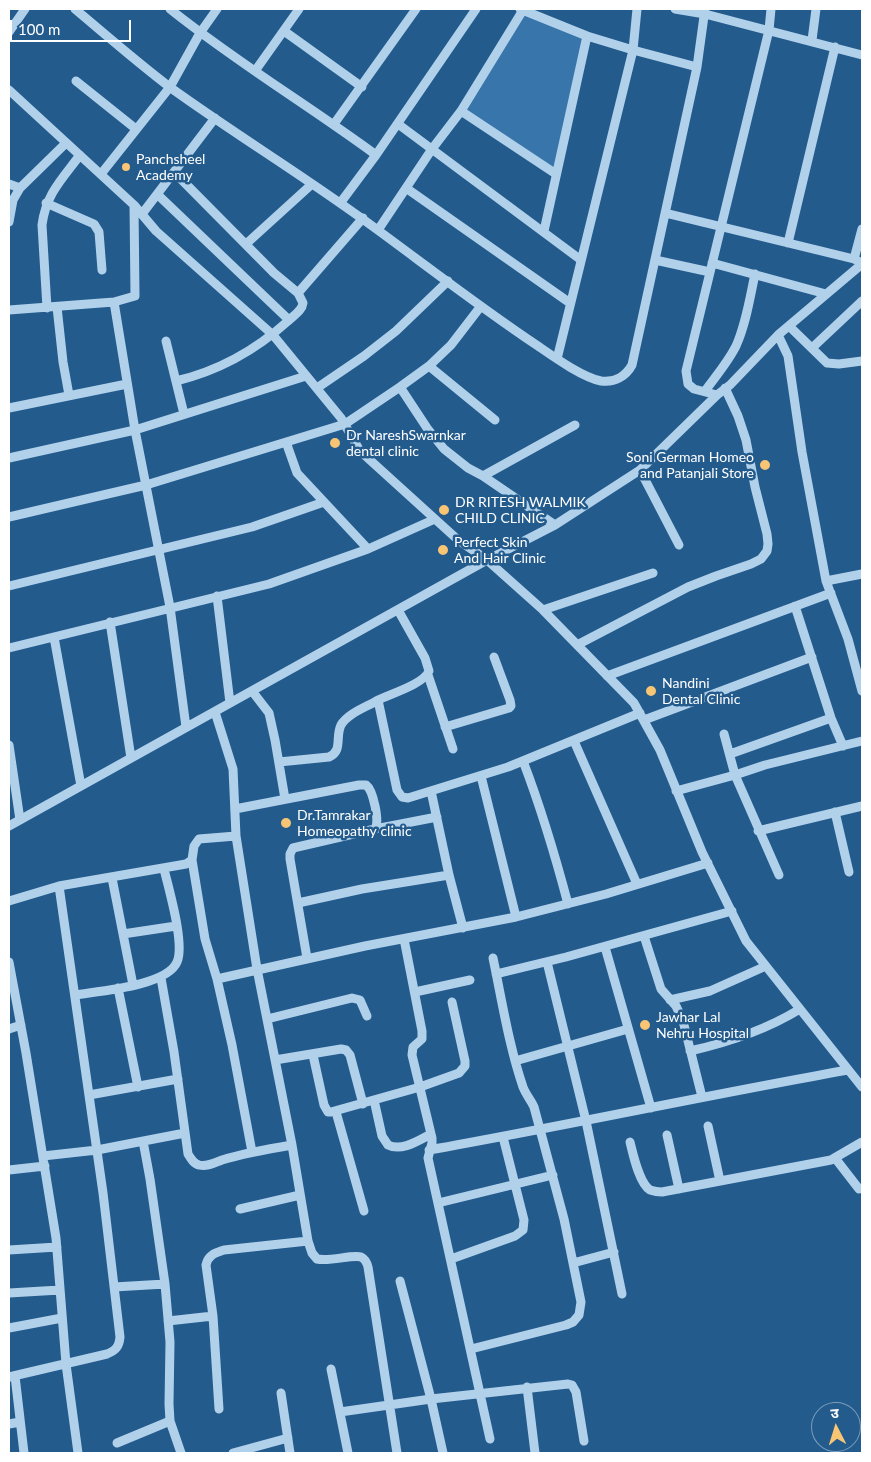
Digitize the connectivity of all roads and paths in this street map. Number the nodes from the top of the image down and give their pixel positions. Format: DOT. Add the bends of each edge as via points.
graph roads {
  1 [pos="25,9"];
  2 [pos="74,9"];
  3 [pos="170,9"];
  4 [pos="217,9"];
  5 [pos="299,9"];
  6 [pos="416,9"];
  7 [pos="476,9"];
  8 [pos="522,9"];
  9 [pos="636,9"];
  10 [pos="675,9"];
  11 [pos="771,9"];
  12 [pos="816,9"];
  13 [pos="705,11"];
  14 [pos="769,30"];
  15 [pos="284,31"];
  16 [pos="9,32"];
  17 [pos="200,33"];
  18 [pos="587,36"];
  19 [pos="812,40"];
  20 [pos="835,46"];
  21 [pos="633,50"];
  22 [pos="862,54"];
  23 [pos="697,66"];
  24 [pos="256,71"];
  25 [pos="76,81"];
  26 [pos="170,87"];
  27 [pos="362,87"];
  28 [pos="9,90"];
  29 [pos="461,111"];
  30 [pos="215,118"];
  31 [pos="334,124"];
  32 [pos="398,124"];
  33 [pos="136,129"];
  34 [pos="66,143"];
  35 [pos="432,149"];
  36 [pos="80,155"];
  37 [pos="376,155"];
  38 [pos="174,172"];
  39 [pos="100,174"];
  40 [pos="556,174"];
  41 [pos="9,184"];
  42 [pos="312,184"];
  43 [pos="20,188"];
  44 [pos="406,188"];
  45 [pos="157,194"];
  46 [pos="340,202"];
  47 [pos="46,203"];
  48 [pos="134,206"];
  49 [pos="665,212"];
  50 [pos="142,214"];
  51 [pos="363,218"];
  52 [pos="9,222"];
  53 [pos="721,226"];
  54 [pos="862,229"];
  55 [pos="378,230"];
  56 [pos="544,231"];
  57 [pos="788,243"];
  58 [pos="246,244"];
  59 [pos="581,260"];
  60 [pos="655,260"];
  61 [pos="860,265"];
  62 [pos="711,267"];
  63 [pos="102,270"];
  64 [pos="755,274"];
  65 [pos="448,281"];
  66 [pos="298,293"];
  67 [pos="826,294"];
  68 [pos="862,301"];
  69 [pos="114,302"];
  70 [pos="570,304"];
  71 [pos="481,306"];
  72 [pos="57,307"];
  73 [pos="47,308"];
  74 [pos="12,311"];
  75 [pos="288,320"];
  76 [pos="789,326"];
  77 [pos="273,335"];
  78 [pos="778,335"];
  79 [pos="166,341"];
  80 [pos="812,348"];
  81 [pos="557,359"];
  82 [pos="862,360"];
  83 [pos="428,366"];
  84 [pos="306,376"];
  85 [pos="176,381"];
  86 [pos="127,384"];
  87 [pos="400,387"];
  88 [pos="317,388"];
  89 [pos="725,388"];
  90 [pos="705,391"];
  91 [pos="70,395"];
  92 [pos="717,395"];
  93 [pos="9,408"];
  94 [pos="184,414"];
  95 [pos="495,420"];
  96 [pos="345,424"];
  97 [pos="575,425"];
  98 [pos="134,430"];
  99 [pos="286,442"];
  100 [pos="9,458"];
  101 [pos="640,470"];
  102 [pos="483,476"];
  103 [pos="146,485"];
  104 [pos="324,502"];
  105 [pos="9,517"];
  106 [pos="435,519"];
  107 [pos="555,525"];
  108 [pos="679,545"];
  109 [pos="368,549"];
  110 [pos="159,550"];
  111 [pos="487,560"];
  112 [pos="653,573"];
  113 [pos="862,574"];
  114 [pos="826,581"];
  115 [pos="9,586"];
  116 [pos="831,593"];
  117 [pos="217,596"];
  118 [pos="796,606"];
  119 [pos="170,607"];
  120 [pos="398,610"];
  121 [pos="544,610"];
  122 [pos="110,622"];
  123 [pos="54,636"];
  124 [pos="578,645"];
  125 [pos="9,648"];
  126 [pos="494,657"];
  127 [pos="812,657"];
  128 [pos="428,675"];
  129 [pos="607,676"];
  130 [pos="252,691"];
  131 [pos="862,691"];
  132 [pos="378,700"];
  133 [pos="230,703"];
  134 [pos="214,712"];
  135 [pos="642,716"];
  136 [pos="832,718"];
  137 [pos="186,727"];
  138 [pos="445,727"];
  139 [pos="724,734"];
  140 [pos="574,741"];
  141 [pos="862,741"];
  142 [pos="9,745"];
  143 [pos="843,746"];
  144 [pos="453,749"];
  145 [pos="730,754"];
  146 [pos="131,758"];
  147 [pos="523,761"];
  148 [pos="279,762"];
  149 [pos="735,775"];
  150 [pos="481,776"];
  151 [pos="81,786"];
  152 [pos="431,791"];
  153 [pos="676,791"];
  154 [pos="285,799"];
  155 [pos="862,806"];
  156 [pos="235,809"];
  157 [pos="835,812"];
  158 [pos="437,817"];
  159 [pos="20,820"];
  160 [pos="9,826"];
  161 [pos="376,829"];
  162 [pos="758,831"];
  163 [pos="236,836"];
  164 [pos="192,860"];
  165 [pos="708,863"];
  166 [pos="164,869"];
  167 [pos="849,872"];
  168 [pos="449,875"];
  169 [pos="779,875"];
  170 [pos="112,878"];
  171 [pos="637,884"];
  172 [pos="59,886"];
  173 [pos="9,901"];
  174 [pos="298,903"];
  175 [pos="568,904"];
  176 [pos="732,912"];
  177 [pos="516,917"];
  178 [pos="176,926"];
  179 [pos="464,928"];
  180 [pos="123,934"];
  181 [pos="644,936"];
  182 [pos="404,938"];
  183 [pos="605,947"];
  184 [pos="307,958"];
  185 [pos="493,958"];
  186 [pos="9,962"];
  187 [pos="547,962"];
  188 [pos="766,966"];
  189 [pos="257,969"];
  190 [pos="496,974"];
  191 [pos="161,978"];
  192 [pos="217,978"];
  193 [pos="470,980"];
  194 [pos="132,985"];
  195 [pos="118,988"];
  196 [pos="414,992"];
  197 [pos="75,995"];
  198 [pos="670,1000"];
  199 [pos="452,1002"];
  200 [pos="800,1009"];
  201 [pos="367,1016"];
  202 [pos="267,1019"];
  203 [pos="21,1024"];
  204 [pos="9,1029"];
  205 [pos="628,1029"];
  206 [pos="568,1046"];
  207 [pos="690,1051"];
  208 [pos="313,1055"];
  209 [pos="275,1060"];
  210 [pos="515,1061"];
  211 [pos="848,1070"];
  212 [pos="178,1079"];
  213 [pos="138,1086"];
  214 [pos="420,1087"];
  215 [pos="862,1088"];
  216 [pos="89,1096"];
  217 [pos="702,1097"];
  218 [pos="374,1100"];
  219 [pos="363,1104"];
  220 [pos="651,1108"];
  221 [pos="336,1112"];
  222 [pos="586,1121"];
  223 [pos="708,1126"];
  224 [pos="541,1130"];
  225 [pos="185,1133"];
  226 [pos="431,1134"];
  227 [pos="667,1135"];
  228 [pos="503,1137"];
  229 [pos="143,1141"];
  230 [pos="630,1142"];
  231 [pos="862,1142"];
  232 [pos="292,1145"];
  233 [pos="97,1150"];
  234 [pos="429,1150"];
  235 [pos="252,1152"];
  236 [pos="43,1156"];
  237 [pos="835,1158"];
  238 [pos="45,1166"];
  239 [pos="9,1170"];
  240 [pos="553,1175"];
  241 [pos="720,1181"];
  242 [pos="516,1185"];
  243 [pos="679,1189"];
  244 [pos="860,1189"];
  245 [pos="300,1195"];
  246 [pos="438,1203"];
  247 [pos="240,1209"];
  248 [pos="364,1212"];
  249 [pos="308,1240"];
  250 [pos="57,1247"];
  251 [pos="9,1250"];
  252 [pos="614,1252"];
  253 [pos="451,1259"];
  254 [pos="573,1263"];
  255 [pos="400,1281"];
  256 [pos="165,1284"];
  257 [pos="114,1287"];
  258 [pos="60,1290"];
  259 [pos="9,1293"];
  260 [pos="622,1294"];
  261 [pos="213,1316"];
  262 [pos="62,1318"];
  263 [pos="168,1321"];
  264 [pos="9,1328"];
  265 [pos="471,1348"];
  266 [pos="66,1364"];
  267 [pos="332,1369"];
  268 [pos="12,1376"];
  269 [pos="527,1387"];
  270 [pos="281,1393"];
  271 [pos="480,1393"];
  272 [pos="431,1399"];
  273 [pos="389,1405"];
  274 [pos="219,1409"];
  275 [pos="340,1412"];
  276 [pos="170,1421"];
  277 [pos="20,1422"];
  278 [pos="9,1424"];
  279 [pos="288,1438"];
  280 [pos="490,1439"];
  281 [pos="584,1441"];
  282 [pos="117,1443"];
  283 [pos="24,1453"];
  284 [pos="78,1453"];
  285 [pos="181,1453"];
  286 [pos="233,1453"];
  287 [pos="290,1453"];
  288 [pos="348,1453"];
  289 [pos="397,1453"];
  290 [pos="443,1453"];
  291 [pos="535,1453"];
  1 -- 16 [label="street"];
  2 -- 26 [label="street"];
  3 -- 17 [label="street"];
  4 -- 17 [label="street"];
  5 -- 15 [label="street"];
  6 -- 27 [label="street"];
  7 -- 32 [label="street"];
  8 -- 18 [label="street"];
  8 -- 29 [label="street"];
  9 -- 21 [label="street"];
  10 -- 13 [label="street"];
  11 -- 14 [label="street"];
  12 -- 19 [label="street"];
  13 -- 14 [label="street"];
  13 -- 23 [label="street"];
  14 -- 19 [label="street"];
  14 -- 53 [label="street"];
  15 -- 24 [label="street"];
  15 -- 27 [label="street"];
  17 -- 24 [label="street"];
  17 -- 26 [label="street"];
  18 -- 21 [label="street"];
  18 -- 40 [label="street"];
  19 -- 20 [label="street"];
  20 -- 22 [label="street"];
  20 -- 57 [label="street"];
  21 -- 23 [label="street"];
  21 -- 59 [label="street"];
  23 -- 49 [label="street"];
  24 -- 31 [label="street"];
  25 -- 33 [label="street"];
  26 -- 30 [label="street"];
  26 -- 33 [label="street"];
  27 -- 31 [label="street"];
  28 -- 34 [label="street"];
  29 -- 35 [label="street"];
  29 -- 40 [label="street"];
  30 -- 38 [label="street"];
  30 -- 42 [label="street"];
  31 -- 37 [label="street"];
  32 -- 35 [label="street"];
  32 -- 37 [label="street"];
  33 -- 39 [label="street"];
  34 -- 36 [label="street"];
  34 -- 43 [label="street"];
  35 -- 44 [label="street"];
  35 -- 56 [label="street"];
  36 -- 39 [label="street"];
  36 -- 47 [label="street"];
  37 -- 46 [label="street"];
  38 -- 45 [label="street"];
  38 -- 58 [label="street"];
  39 -- 48 [label="street"];
  40 -- 56 [label="street"];
  41 -- 43 [label="street"];
  42 -- 46 [label="street"];
  42 -- 58 [label="street"];
  43 -- 52 [label="street" via="13,200"];
  44 -- 55 [label="street"];
  44 -- 70 [label="street"];
  45 -- 50 [label="street"];
  45 -- 75 [label="street"];
  46 -- 51 [label="street"];
  47 -- 63 [label="street" via="94,224 98,232"];
  47 -- 73 [label="street" via="42,225"];
  48 -- 50 [label="street"];
  48 -- 69 [label="street" via="135,296"];
  49 -- 53 [label="street"];
  49 -- 60 [label="street"];
  50 -- 77 [label="street" via="156,231"];
  51 -- 55 [label="street"];
  51 -- 66 [label="street"];
  53 -- 57 [label="street"];
  53 -- 62 [label="street"];
  54 -- 61 [label="street"];
  55 -- 65 [label="street"];
  56 -- 59 [label="street"];
  57 -- 61 [label="street"];
  58 -- 66 [label="street"];
  59 -- 70 [label="street"];
  60 -- 62 [label="street"];
  60 -- 81 [label="street" via="632,365 627,374 610,381 601,380"];
  61 -- 67 [label="street"];
  62 -- 64 [label="street"];
  62 -- 90 [label="street" via="686,378 688,384"];
  64 -- 67 [label="street"];
  64 -- 90 [label="street" via="736,345"];
  65 -- 71 [label="street"];
  65 -- 88 [label="street" via="396,331"];
  66 -- 75 [label="street" via="302,306"];
  67 -- 76 [label="street"];
  68 -- 80 [label="street"];
  69 -- 72 [label="street"];
  69 -- 86 [label="street"];
  70 -- 81 [label="street"];
  71 -- 81 [label="street"];
  71 -- 83 [label="street" via="451,345"];
  72 -- 73 [label="street"];
  72 -- 91 [label="street"];
  73 -- 74 [label="street"];
  75 -- 77 [label="street"];
  76 -- 78 [label="street"];
  76 -- 80 [label="street"];
  77 -- 84 [label="street"];
  77 -- 85 [label="street" via="230,362"];
  78 -- 89 [label="street"];
  78 -- 114 [label="street" via="788,356"];
  79 -- 85 [label="street"];
  80 -- 82 [label="street" via="832,365"];
  83 -- 87 [label="street"];
  83 -- 95 [label="street"];
  84 -- 88 [label="street"];
  84 -- 94 [label="street"];
  85 -- 94 [label="street"];
  86 -- 91 [label="street"];
  86 -- 98 [label="street"];
  87 -- 96 [label="street"];
  87 -- 102 [label="street" via="444,449"];
  88 -- 96 [label="street"];
  89 -- 92 [label="street"];
  89 -- 124 [label="street" via="746,440 767,534 767,552 751,564 688,587"];
  90 -- 92 [label="street"];
  91 -- 93 [label="street"];
  92 -- 101 [label="street"];
  94 -- 98 [label="street"];
  96 -- 99 [label="street"];
  96 -- 106 [label="street" via="360,451"];
  97 -- 102 [label="street"];
  98 -- 100 [label="street"];
  98 -- 103 [label="street"];
  99 -- 103 [label="street"];
  99 -- 104 [label="street" via="297,473"];
  101 -- 107 [label="street"];
  101 -- 108 [label="street"];
  102 -- 107 [label="street"];
  103 -- 105 [label="street"];
  103 -- 110 [label="street"];
  104 -- 109 [label="street"];
  104 -- 110 [label="street" via="252,527"];
  106 -- 109 [label="street"];
  106 -- 111 [label="street"];
  107 -- 111 [label="street"];
  109 -- 117 [label="street" via="269,584"];
  110 -- 115 [label="street"];
  110 -- 119 [label="street"];
  111 -- 120 [label="street"];
  111 -- 121 [label="street"];
  112 -- 121 [label="street"];
  113 -- 114 [label="street"];
  114 -- 116 [label="street"];
  116 -- 118 [label="street"];
  116 -- 131 [label="street"];
  117 -- 119 [label="street"];
  117 -- 133 [label="street"];
  118 -- 127 [label="street"];
  118 -- 129 [label="street"];
  119 -- 122 [label="street"];
  119 -- 137 [label="street"];
  120 -- 128 [label="street" via="426,658"];
  120 -- 130 [label="street"];
  121 -- 124 [label="street"];
  122 -- 123 [label="street"];
  122 -- 146 [label="street"];
  123 -- 125 [label="street"];
  123 -- 151 [label="street"];
  124 -- 129 [label="street"];
  126 -- 138 [label="street" via="511,706"];
  127 -- 135 [label="street"];
  127 -- 136 [label="street"];
  128 -- 132 [label="street"];
  128 -- 138 [label="street"];
  129 -- 135 [label="street" via="634,703"];
  130 -- 133 [label="street"];
  130 -- 148 [label="street" via="269,713"];
  132 -- 148 [label="street" via="344,722 334,755"];
  132 -- 152 [label="street" via="399,795 408,798"];
  133 -- 134 [label="street"];
  134 -- 137 [label="street"];
  134 -- 156 [label="street" via="233,769"];
  135 -- 140 [label="street"];
  135 -- 153 [label="street"];
  136 -- 143 [label="street"];
  136 -- 145 [label="street"];
  137 -- 146 [label="street"];
  138 -- 144 [label="street"];
  139 -- 145 [label="street"];
  140 -- 147 [label="street"];
  140 -- 171 [label="street"];
  141 -- 143 [label="street"];
  142 -- 159 [label="street"];
  143 -- 149 [label="street" via="765,764"];
  145 -- 149 [label="street"];
  146 -- 151 [label="street"];
  147 -- 150 [label="street"];
  147 -- 175 [label="street" via="545,821"];
  148 -- 154 [label="street"];
  149 -- 153 [label="street"];
  149 -- 162 [label="street"];
  150 -- 152 [label="street"];
  150 -- 177 [label="street"];
  151 -- 159 [label="street"];
  152 -- 158 [label="street"];
  153 -- 165 [label="street"];
  154 -- 156 [label="street"];
  154 -- 161 [label="street" via="366,785 370,789 378,821"];
  155 -- 157 [label="street"];
  156 -- 163 [label="street"];
  157 -- 162 [label="street"];
  157 -- 167 [label="street"];
  158 -- 161 [label="street"];
  158 -- 168 [label="street"];
  159 -- 160 [label="street"];
  161 -- 174 [label="street" via="293,848 290,854"];
  162 -- 169 [label="street"];
  163 -- 164 [label="street" via="200,839 194,846"];
  163 -- 189 [label="street"];
  164 -- 166 [label="street"];
  164 -- 192 [label="street" via="205,939"];
  165 -- 171 [label="street"];
  165 -- 176 [label="street"];
  166 -- 170 [label="street"];
  166 -- 178 [label="street"];
  168 -- 174 [label="street"];
  168 -- 179 [label="street"];
  170 -- 172 [label="street"];
  170 -- 180 [label="street"];
  171 -- 175 [label="street"];
  172 -- 173 [label="street"];
  172 -- 197 [label="street"];
  174 -- 184 [label="street"];
  175 -- 177 [label="street"];
  176 -- 181 [label="street"];
  176 -- 188 [label="street" via="746,941"];
  177 -- 179 [label="street"];
  178 -- 180 [label="street"];
  178 -- 191 [label="street" via="178,961"];
  179 -- 182 [label="street"];
  180 -- 194 [label="street"];
  181 -- 183 [label="street"];
  181 -- 198 [label="street" via="661,990"];
  182 -- 184 [label="street"];
  182 -- 196 [label="street"];
  183 -- 187 [label="street"];
  183 -- 205 [label="street"];
  184 -- 189 [label="street"];
  185 -- 190 [label="street"];
  186 -- 203 [label="street"];
  187 -- 190 [label="street"];
  187 -- 206 [label="street"];
  188 -- 198 [label="street" via="710,991"];
  188 -- 200 [label="street"];
  189 -- 192 [label="street"];
  189 -- 202 [label="street"];
  190 -- 210 [label="street"];
  191 -- 194 [label="street"];
  191 -- 212 [label="street"];
  192 -- 235 [label="street"];
  193 -- 196 [label="street"];
  194 -- 195 [label="street"];
  195 -- 197 [label="street"];
  195 -- 213 [label="street"];
  196 -- 214 [label="street" via="423,1035 412,1055"];
  197 -- 216 [label="street"];
  198 -- 207 [label="street" via="679,1012"];
  199 -- 214 [label="street" via="465,1066 459,1073"];
  200 -- 207 [label="street" via="758,1031"];
  200 -- 211 [label="street"];
  201 -- 202 [label="street" via="360,1000 352,998"];
  202 -- 209 [label="street"];
  203 -- 204 [label="street"];
  203 -- 236 [label="street"];
  205 -- 206 [label="street"];
  205 -- 220 [label="street"];
  206 -- 210 [label="street"];
  206 -- 222 [label="street"];
  207 -- 217 [label="street"];
  208 -- 209 [label="street"];
  208 -- 219 [label="street" via="341,1049 348,1051"];
  208 -- 221 [label="street" via="324,1105 328,1112"];
  209 -- 232 [label="street"];
  210 -- 224 [label="street"];
  211 -- 215 [label="street"];
  211 -- 217 [label="street"];
  212 -- 213 [label="street"];
  212 -- 225 [label="street"];
  213 -- 216 [label="street"];
  214 -- 218 [label="street"];
  214 -- 226 [label="street"];
  216 -- 233 [label="street"];
  217 -- 220 [label="street"];
  218 -- 219 [label="street"];
  218 -- 226 [label="street" via="382,1136 388,1145 399,1148"];
  219 -- 221 [label="street"];
  220 -- 222 [label="street"];
  221 -- 248 [label="street"];
  222 -- 224 [label="street"];
  222 -- 252 [label="street"];
  223 -- 241 [label="street"];
  224 -- 228 [label="street"];
  224 -- 240 [label="street"];
  225 -- 229 [label="street"];
  225 -- 235 [label="street" via="188,1154 201,1166"];
  226 -- 234 [label="street"];
  227 -- 243 [label="street"];
  228 -- 234 [label="street"];
  228 -- 242 [label="street"];
  229 -- 233 [label="street"];
  229 -- 256 [label="street"];
  230 -- 243 [label="street" via="641,1177 650,1190"];
  231 -- 237 [label="street"];
  232 -- 235 [label="street"];
  232 -- 245 [label="street"];
  233 -- 236 [label="street"];
  233 -- 257 [label="street"];
  234 -- 246 [label="street"];
  236 -- 238 [label="street"];
  237 -- 241 [label="street"];
  237 -- 244 [label="street"];
  238 -- 239 [label="street"];
  238 -- 250 [label="street"];
  240 -- 242 [label="street"];
  240 -- 254 [label="street"];
  241 -- 243 [label="street"];
  242 -- 246 [label="street"];
  242 -- 253 [label="street" via="524,1220 523,1230 516,1236"];
  245 -- 247 [label="street"];
  245 -- 249 [label="street"];
  246 -- 253 [label="street"];
  249 -- 261 [label="street" via="212,1254 206,1265"];
  249 -- 273 [label="street" via="317,1259 358,1256 366,1261"];
  250 -- 251 [label="street"];
  250 -- 258 [label="street"];
  252 -- 254 [label="street"];
  252 -- 260 [label="street"];
  253 -- 265 [label="street"];
  254 -- 265 [label="street" via="581,1302 576,1319 566,1325"];
  255 -- 272 [label="street"];
  256 -- 257 [label="street"];
  256 -- 263 [label="street"];
  257 -- 266 [label="street" via="120,1337 118,1347 107,1354"];
  258 -- 259 [label="street"];
  258 -- 262 [label="street"];
  261 -- 263 [label="street"];
  261 -- 274 [label="street"];
  262 -- 264 [label="street"];
  262 -- 266 [label="street"];
  263 -- 276 [label="street"];
  265 -- 271 [label="street"];
  266 -- 268 [label="street"];
  266 -- 284 [label="street"];
  267 -- 275 [label="street"];
  268 -- 277 [label="street"];
  269 -- 271 [label="street"];
  269 -- 281 [label="street" via="572,1385"];
  269 -- 291 [label="street"];
  270 -- 279 [label="street"];
  271 -- 272 [label="street"];
  271 -- 280 [label="street"];
  272 -- 273 [label="street"];
  272 -- 290 [label="street"];
  273 -- 275 [label="street"];
  273 -- 289 [label="street"];
  275 -- 288 [label="street"];
  276 -- 282 [label="street"];
  276 -- 285 [label="street"];
  277 -- 278 [label="street"];
  277 -- 283 [label="street"];
  279 -- 286 [label="street"];
  279 -- 287 [label="street"];
}
